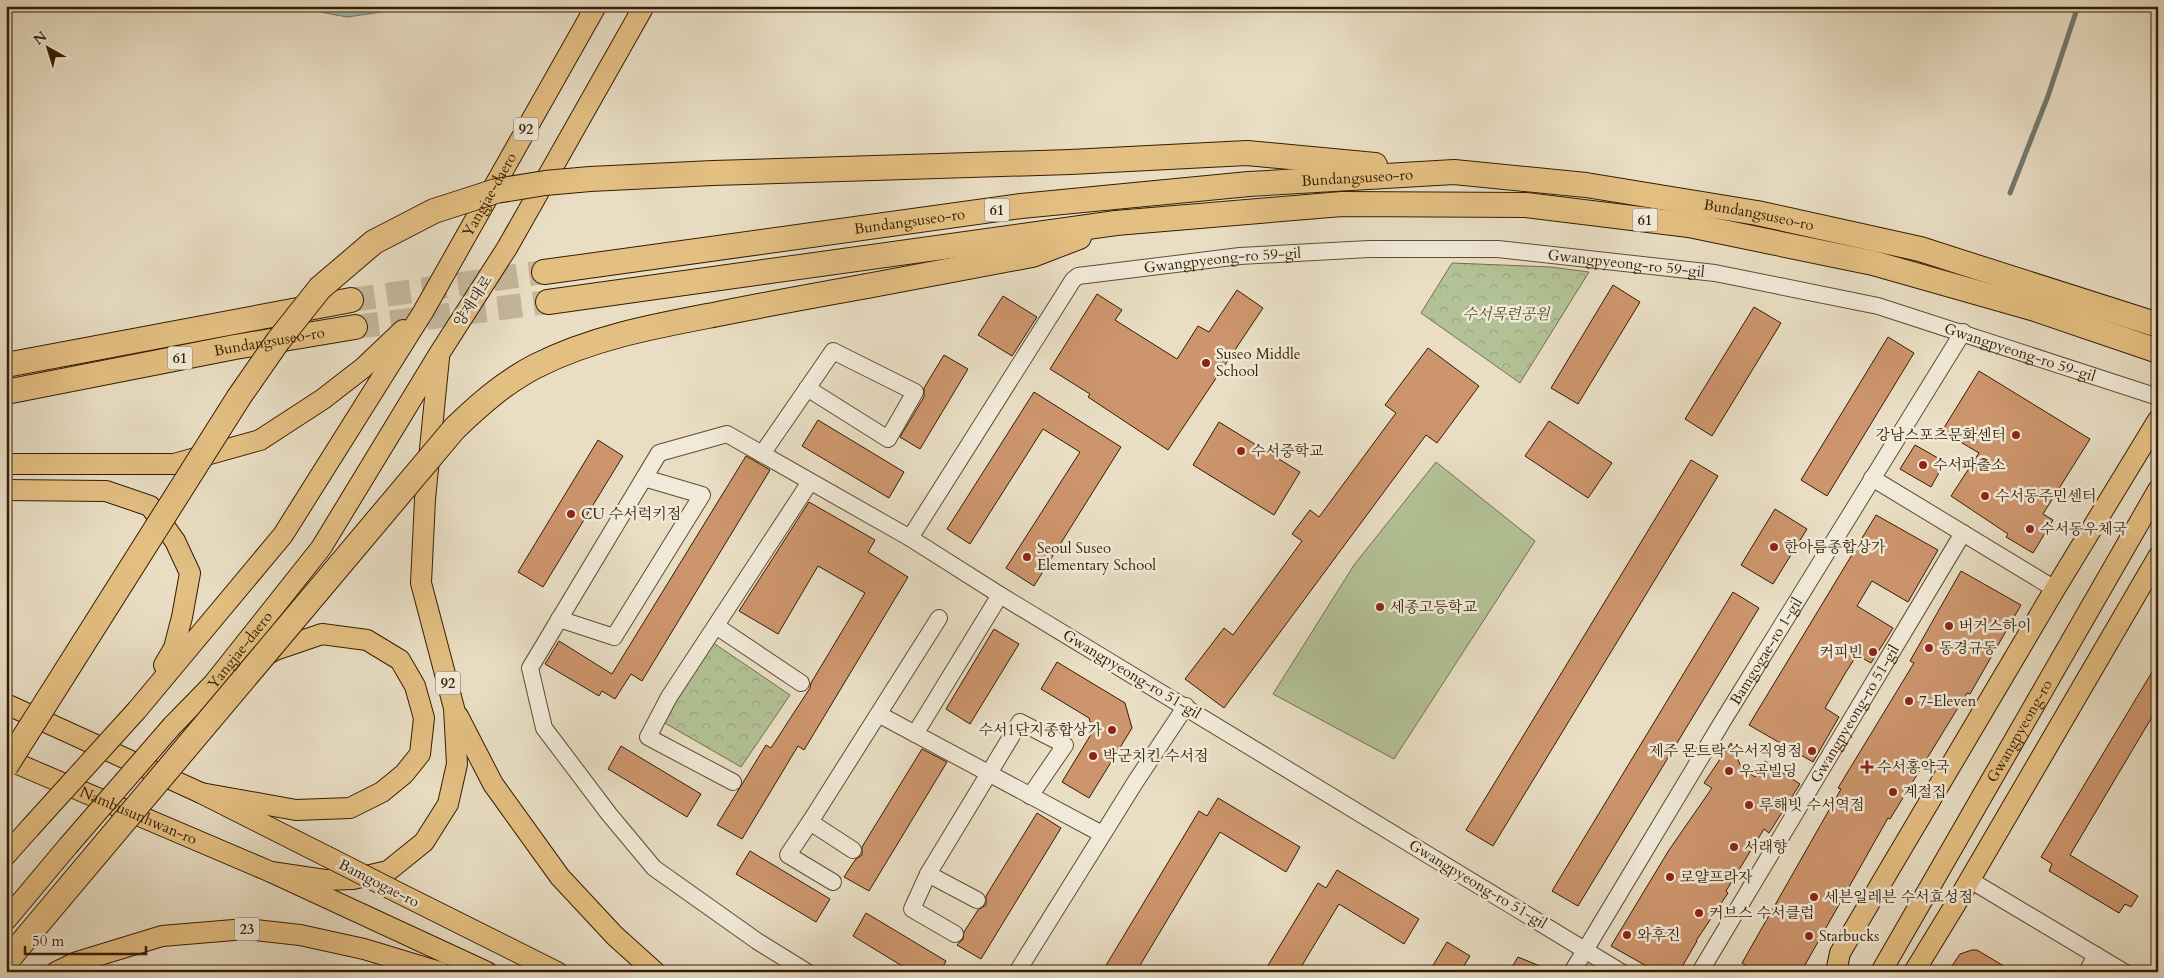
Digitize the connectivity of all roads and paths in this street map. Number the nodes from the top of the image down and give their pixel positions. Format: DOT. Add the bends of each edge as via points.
graph roads {
  1 [pos="596,6"];
  2 [pos="644,6"];
  3 [pos="1454,172"];
  4 [pos="1116,223"];
  5 [pos="544,272"];
  6 [pos="351,300"];
  7 [pos="548,302"];
  8 [pos="423,312"];
  9 [pos="2158,324"];
  10 [pos="355,327"];
  11 [pos="1964,332"];
  12 [pos="2158,351"];
  13 [pos="440,354"];
  14 [pos="6,365"];
  15 [pos="807,388"];
  16 [pos="6,392"];
  17 [pos="2158,397"];
  18 [pos="2158,420"];
  19 [pos="2158,450"];
  20 [pos="762,454"];
  21 [pos="6,464"];
  22 [pos="644,478"];
  23 [pos="1872,478"];
  24 [pos="2122,478"];
  25 [pos="810,482"];
  26 [pos="6,490"];
  27 [pos="2156,494"];
  28 [pos="1963,533"];
  29 [pos="910,538"];
  30 [pos="2158,557"];
  31 [pos="2055,588"];
  32 [pos="1000,595"];
  33 [pos="939,618"];
  34 [pos="559,619"];
  35 [pos="716,626"];
  36 [pos="802,683"];
  37 [pos="212,684"];
  38 [pos="6,704"];
  39 [pos="1186,706"];
  40 [pos="454,708"];
  41 [pos="138,710"];
  42 [pos="880,715"];
  43 [pos="915,734"];
  44 [pos="6,759"];
  45 [pos="6,766"];
  46 [pos="989,774"];
  47 [pos="733,782"];
  48 [pos="201,793"];
  49 [pos="1030,796"];
  50 [pos="810,822"];
  51 [pos="1102,834"];
  52 [pos="853,850"];
  53 [pos="6,855"];
  54 [pos="271,872"];
  55 [pos="928,874"];
  56 [pos="1970,880"];
  57 [pos="833,882"];
  58 [pos="977,900"];
  59 [pos="6,920"];
  60 [pos="954,934"];
  61 [pos="1585,949"];
  62 [pos="2096,955"];
  63 [pos="8,959"];
  64 [pos="56,972"];
  65 [pos="440,972"];
  66 [pos="487,972"];
  67 [pos="557,972"];
  68 [pos="655,972"];
  69 [pos="806,972"];
  70 [pos="1017,972"];
  71 [pos="1572,972"];
  72 [pos="1621,972"];
  73 [pos="1700,972"];
  74 [pos="1836,972"];
  75 [pos="1881,972"];
  76 [pos="1914,972"];
  77 [pos="2087,972"];
  78 [pos="2124,972"];
  1 -- 8 [label="main road, Yangjae-daero / 92"];
  2 -- 13 [label="main road, 양재대로 / 92" via="507,248"];
  3 -- 5 [label="highway, Bundangsuseo-ro / 61" via="1249,184 1021,206"];
  3 -- 9 [label="highway, Bundangsuseo-ro / 61" via="1586,185 1757,213 1920,249"];
  3 -- 45 [label="highway, bridge" via="1247,153 713,173 545,183 496,192 434,211 374,242 320,288 239,397"];
  4 -- 7 [label="highway, Bundangsuseo-ro / 61"];
  4 -- 12 [label="highway, Bundangsuseo-ro / 61" via="1342,204 1536,206 1689,226 1873,263 2034,309"];
  4 -- 63 [label="highway, bridge" via="1032,255 648,327 592,343 536,366 502,387 455,428"];
  6 -- 14 [label="highway, Bundangsuseo-ro / 61"];
  8 -- 21 [label="main road, 92" via="324,399 260,440 174,464"];
  8 -- 41 [label="main road" via="284,535"];
  10 -- 16 [label="highway, Bundangsuseo-ro / 61"];
  11 -- 17 [label="street, Gwangpyeong-ro 59-gil"];
  11 -- 23 [label="street, Bamgogae-ro 1-gil"];
  11 -- 29 [label="street, Gwangpyeong-ro 59-gil" via="1878,306 1715,273 1498,249 1369,249 1240,256 1078,276"];
  13 -- 37 [label="main road, Yangjae-daero" via="321,548"];
  13 -- 40 [label="main road, 92" via="425,499 421,583"];
  15 -- 15 [label="street" via="833,351 914,392 888,439"];
  15 -- 20 [label="street"];
  18 -- 24 [label="main road"];
  19 -- 24 [label="main road" via="2150,451"];
  20 -- 22 [label="street, Gwangpyeong-ro 51-gil" via="727,434 659,452"];
  20 -- 25 [label="street, Gwangpyeong-ro 51-gil"];
  22 -- 34 [label="street, Gwangpyeong-ro 51-gil"];
  22 -- 34 [label="street" via="702,495 614,637"];
  23 -- 28 [label="street"];
  23 -- 61 [label="street, Bamgogae-ro 1-gil"];
  24 -- 31 [label="main road"];
  25 -- 29 [label="street, Gwangpyeong-ro 51-gil"];
  25 -- 35 [label="street"];
  26 -- 41 [label="main road" via="106,491 150,506 175,540 190,573 182,617 174,648"];
  27 -- 75 [label="main road, Gwangpyeong-ro"];
  28 -- 31 [label="street"];
  28 -- 73 [label="street, Gwangpyeong-ro 51-gil"];
  29 -- 32 [label="street, Gwangpyeong-ro 51-gil"];
  30 -- 56 [label="main road"];
  31 -- 74 [label="main road" via="1840,953"];
  32 -- 39 [label="street, Gwangpyeong-ro 51-gil"];
  32 -- 43 [label="street"];
  33 -- 42 [label="street"];
  34 -- 69 [label="street, Gwangpyeong-ro 51-gil" via="530,668 544,728 654,868"];
  35 -- 36 [label="street"];
  35 -- 47 [label="street" via="669,697 648,737"];
  37 -- 48 [label="main road" via="275,650 322,634 367,640 400,660 415,686 424,718 420,754 404,774 382,792 350,808 296,810"];
  37 -- 59 [label="main road, Yangjae-daero, bridge" via="172,726"];
  38 -- 48 [label="main road"];
  39 -- 51 [label="street"];
  39 -- 61 [label="street, Gwangpyeong-ro 51-gil"];
  40 -- 54 [label="main road, 92" via="457,764 448,804 424,842 388,871 353,879 325,880"];
  40 -- 68 [label="main road" via="493,784 560,877 614,936"];
  41 -- 53 [label="main road, bridge"];
  42 -- 43 [label="street"];
  42 -- 50 [label="street"];
  43 -- 46 [label="street"];
  44 -- 54 [label="main road, Nambusunhwan-ro / 92"];
  46 -- 49 [label="street"];
  46 -- 49 [label="street" via="1020,722 1065,745"];
  46 -- 55 [label="street"];
  48 -- 67 [label="main road, Bamgogae-ro, bridge"];
  49 -- 51 [label="street"];
  50 -- 52 [label="street"];
  50 -- 57 [label="street" via="788,855"];
  51 -- 70 [label="street"];
  54 -- 66 [label="main road"];
  55 -- 58 [label="street"];
  55 -- 60 [label="street" via="912,909"];
  56 -- 62 [label="street"];
  56 -- 76 [label="main road"];
  61 -- 71 [label="street, Bamgogae-ro 1-gil"];
  61 -- 72 [label="street, Gwangpyeong-ro 51-gil"];
  62 -- 77 [label="street"];
  62 -- 78 [label="street"];
  64 -- 65 [label="main road, 23" via="76,962 162,936 246,929 300,935 355,947"];
}
